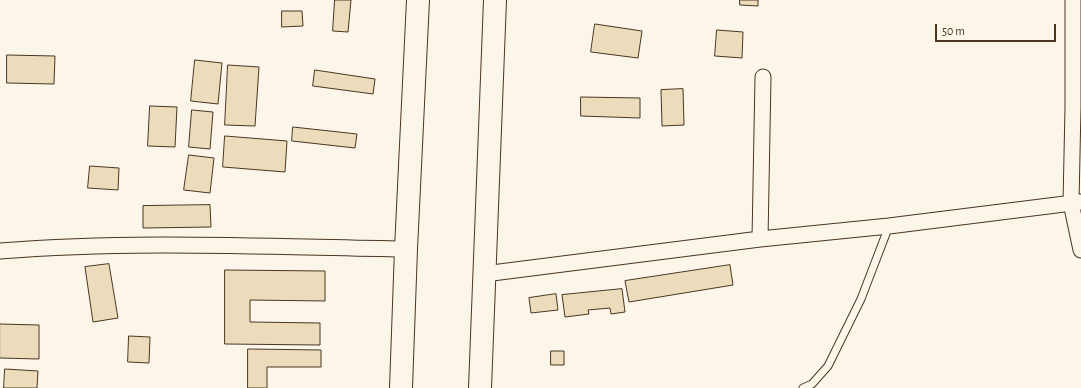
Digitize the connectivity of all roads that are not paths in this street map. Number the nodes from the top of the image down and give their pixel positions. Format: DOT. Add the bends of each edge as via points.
graph roads {
  1 [pos="418,0"];
  2 [pos="495,0"];
  3 [pos="1073,0"];
  4 [pos="763,77"];
  5 [pos="1076,202"];
  6 [pos="889,226"];
  7 [pos="760,239"];
  8 [pos="406,249"];
  9 [pos="1081,250"];
  10 [pos="0,251"];
  11 [pos="484,274"];
  12 [pos="401,388"];
  13 [pos="480,388"];
  14 [pos="803,388"];
  1 -- 8 [label="highway"];
  2 -- 11 [label="highway"];
  3 -- 5 [label="street"];
  4 -- 7 [label="street"];
  5 -- 6 [label="street"];
  5 -- 9 [label="street"];
  6 -- 7 [label="street"];
  6 -- 14 [label="lane" via="861,299 828,366 812,384"];
  7 -- 11 [label="street"];
  8 -- 10 [label="street" via="170,245"];
  8 -- 12 [label="highway"];
  11 -- 13 [label="highway"];
}
